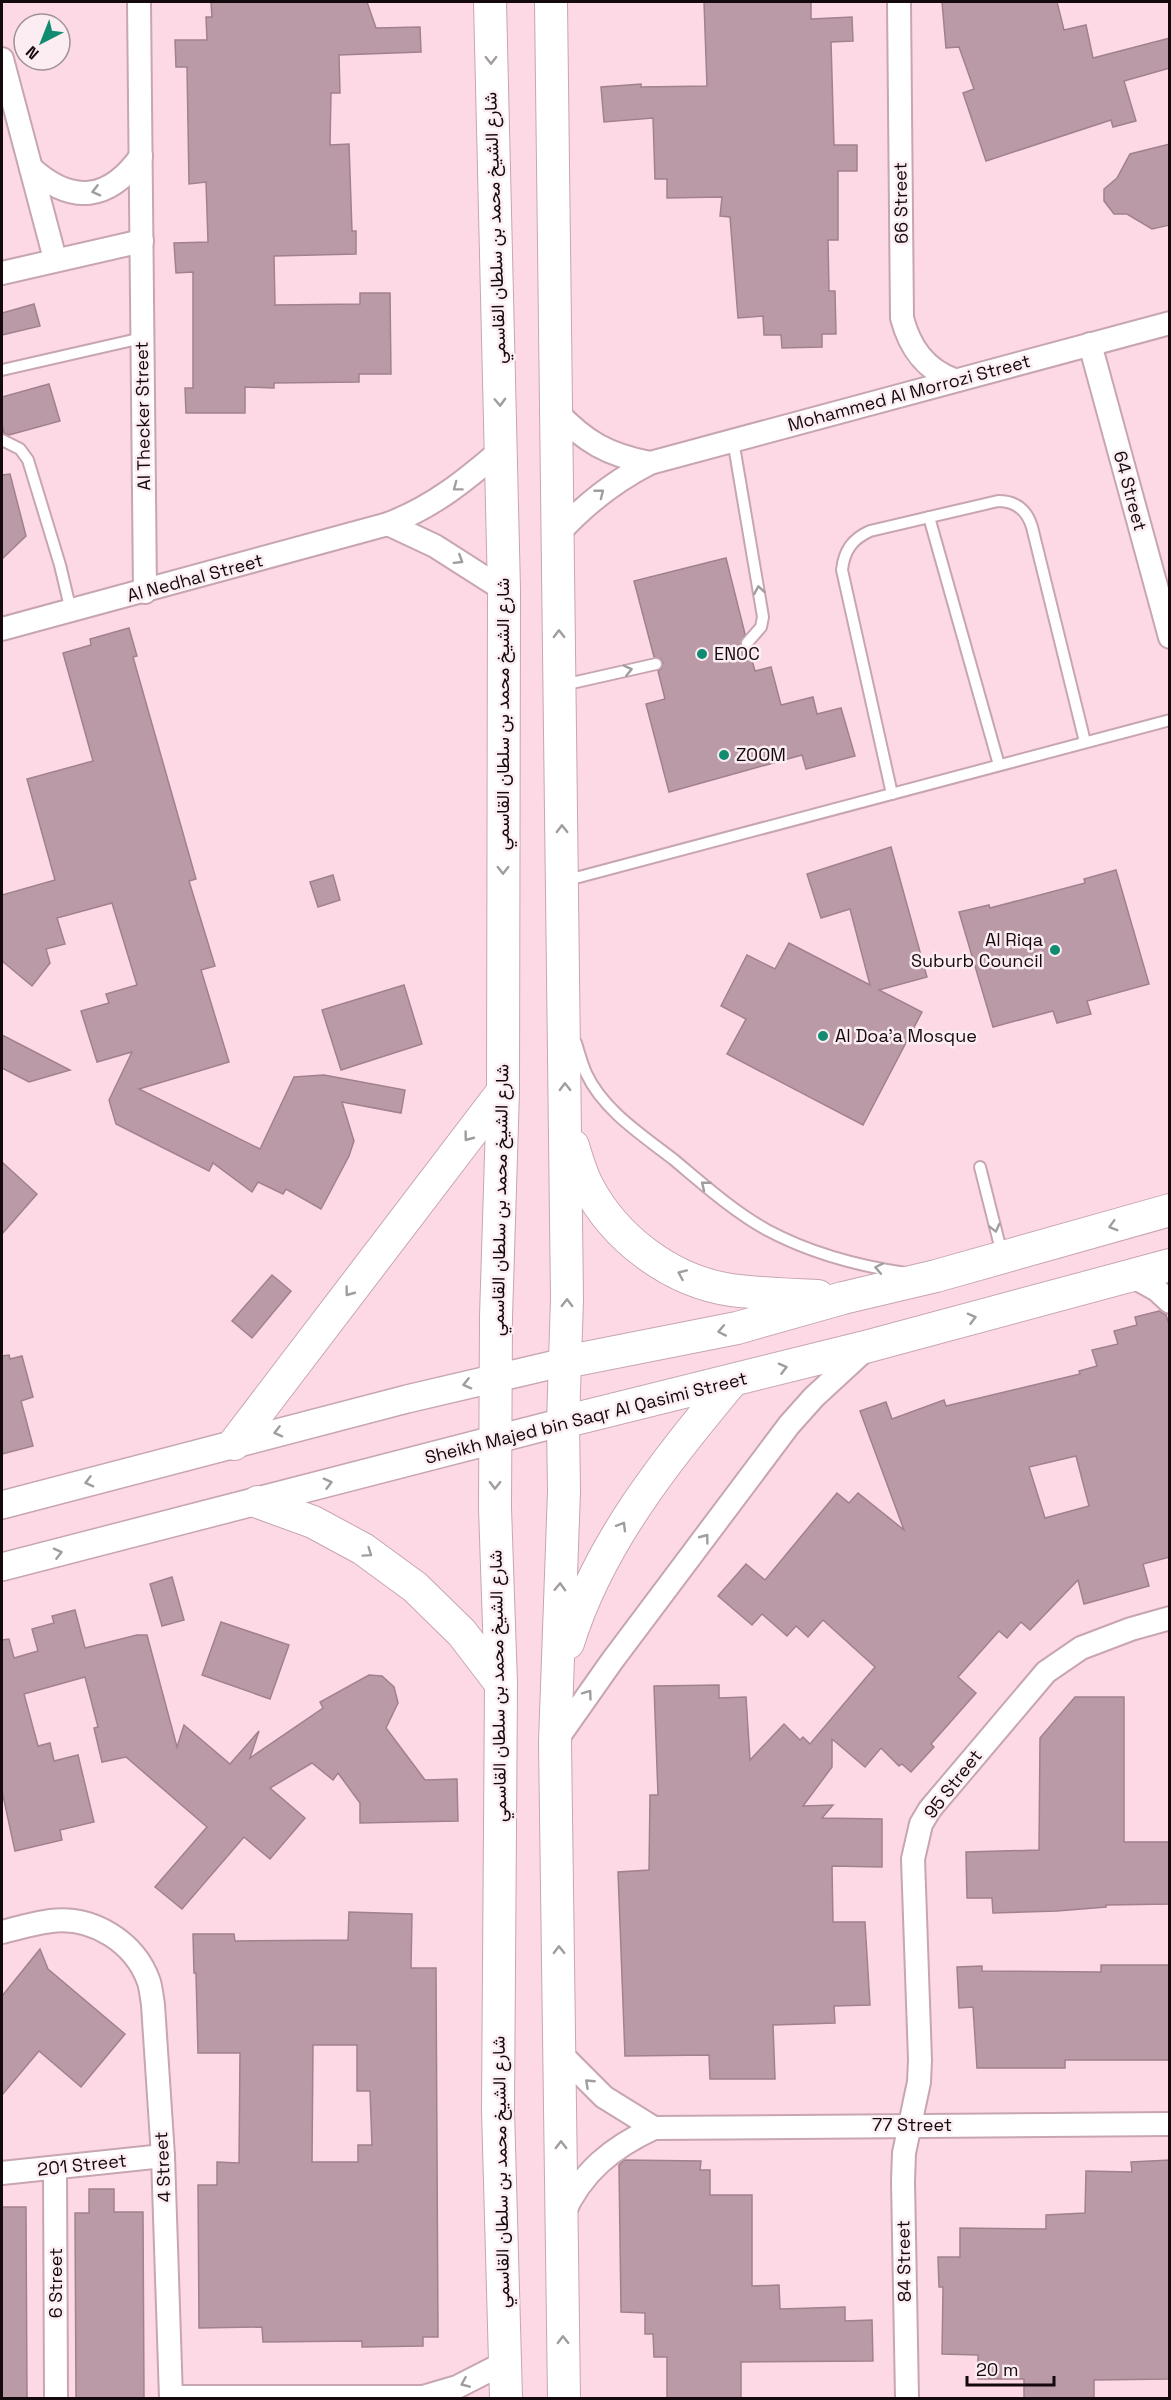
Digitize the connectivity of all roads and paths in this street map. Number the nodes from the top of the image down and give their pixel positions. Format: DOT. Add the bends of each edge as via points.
graph roads {
  1 [pos="140,2"];
  2 [pos="490,2"];
  3 [pos="551,2"];
  4 [pos="899,2"];
  5 [pos="2,59"];
  6 [pos="141,156"];
  7 [pos="31,168"];
  8 [pos="142,241"];
  9 [pos="55,260"];
  10 [pos="2,273"];
  11 [pos="1170,323"];
  12 [pos="142,338"];
  13 [pos="1090,344"];
  14 [pos="2,370"];
  15 [pos="954,380"];
  16 [pos="556,411"];
  17 [pos="2,440"];
  18 [pos="733,440"];
  19 [pos="502,449"];
  20 [pos="650,463"];
  21 [pos="929,517"];
  22 [pos="388,524"];
  23 [pos="558,534"];
  24 [pos="504,590"];
  25 [pos="145,592"];
  26 [pos="71,611"];
  27 [pos="2,629"];
  28 [pos="1170,637"];
  29 [pos="747,643"];
  30 [pos="656,664"];
  31 [pos="560,686"];
  32 [pos="1170,720"];
  33 [pos="1085,742"];
  34 [pos="999,765"];
  35 [pos="892,794"];
  36 [pos="562,882"];
  37 [pos="564,1006"];
  38 [pos="503,1091"];
  39 [pos="565,1125"];
  40 [pos="980,1167"];
  41 [pos="1170,1210"];
  42 [pos="1002,1257"];
  43 [pos="1170,1265"];
  44 [pos="1130,1275"];
  45 [pos="936,1276"];
  46 [pos="843,1298"];
  47 [pos="1170,1302"];
  48 [pos="869,1346"];
  49 [pos="565,1362"];
  50 [pos="497,1376"];
  51 [pos="732,1381"];
  52 [pos="563,1422"];
  53 [pos="496,1438"];
  54 [pos="234,1444"];
  55 [pos="258,1502"];
  56 [pos="2,1505"];
  57 [pos="2,1567"];
  58 [pos="1170,1618"];
  59 [pos="558,1676"];
  60 [pos="501,1684"];
  61 [pos="555,1742"];
  62 [pos="2,1932"];
  63 [pos="561,2054"];
  64 [pos="909,2124"];
  65 [pos="1170,2124"];
  66 [pos="654,2128"];
  67 [pos="163,2156"];
  68 [pos="55,2168"];
  69 [pos="2,2173"];
  70 [pos="562,2219"];
  71 [pos="504,2364"];
  72 [pos="56,2398"];
  73 [pos="171,2398"];
  74 [pos="426,2398"];
  75 [pos="506,2398"];
  76 [pos="564,2398"];
  77 [pos="907,2398"];
  1 -- 6 [label="street, Al Thecker Street"];
  2 -- 19 [label="main road, شارع الشيخ محمد بن سلطان القاسمي, one-way"];
  3 -- 16 [label="main road"];
  4 -- 15 [label="street, 66 Street" via="902,318 907,335 926,364"];
  5 -- 7 [label="street"];
  6 -- 7 [label="street, one-way" via="128,174 111,187 90,193 68,192 47,183"];
  6 -- 8 [label="street, Al Thecker Street"];
  7 -- 9 [label="street"];
  8 -- 9 [label="street"];
  8 -- 12 [label="street, Al Thecker Street"];
  9 -- 10 [label="street"];
  11 -- 13 [label="street, Mohammed Al Morrozi Street"];
  12 -- 14 [label="lane"];
  12 -- 25 [label="street, Al Thecker Street"];
  13 -- 15 [label="street, Mohammed Al Morrozi Street"];
  13 -- 28 [label="street, 64 Street"];
  15 -- 18 [label="street, Mohammed Al Morrozi Street"];
  16 -- 20 [label="street, Mohammed Al Morrozi Street" via="598,447 622,458"];
  16 -- 23 [label="main road"];
  17 -- 26 [label="lane" via="20,449 28,460"];
  18 -- 20 [label="street, Mohammed Al Morrozi Street"];
  29 -- 18 [label="lane, one-way" via="761,627 763,617"];
  19 -- 22 [label="street, Al Nedhal Street, one-way" via="448,494"];
  19 -- 24 [label="main road, شارع الشيخ محمد بن سلطان القاسمي"];
  23 -- 20 [label="street, Mohammed Al Morrozi Street, one-way" via="600,493"];
  21 -- 33 [label="lane" via="998,501 1013,503 1026,512"];
  21 -- 34 [label="lane"];
  21 -- 35 [label="lane" via="861,535 843,560 844,580"];
  22 -- 24 [label="street, one-way" via="435,546"];
  22 -- 25 [label="street, Al Nedhal Street"];
  31 -- 23 [label="main road, one-way"];
  24 -- 38 [label="main road, شارع الشيخ محمد بن سلطان القاسمي, one-way"];
  25 -- 26 [label="street, Al Nedhal Street"];
  26 -- 27 [label="street, Al Nedhal Street"];
  31 -- 30 [label="lane, one-way"];
  36 -- 31 [label="main road, one-way"];
  32 -- 33 [label="lane"];
  33 -- 34 [label="lane"];
  34 -- 35 [label="lane"];
  35 -- 36 [label="lane"];
  36 -- 37 [label="main road"];
  39 -- 37 [label="main road, one-way"];
  45 -- 37 [label="lane, one-way" via="872,1267 815,1251 744,1216 599,1095 586,1074"];
  38 -- 50 [label="main road, شارع الشيخ محمد بن سلطان القاسمي"];
  38 -- 54 [label="main road, one-way"];
  46 -- 39 [label="main road, one-way" via="729,1290 700,1282 654,1259 622,1234 603,1210 587,1185"];
  49 -- 39 [label="main road, one-way"];
  40 -- 42 [label="lane, one-way"];
  41 -- 42 [label="main road, one-way"];
  42 -- 45 [label="main road"];
  43 -- 44 [label="main road, Sheikh Majed bin Saqr Al Qasimi Street"];
  44 -- 47 [label="street"];
  48 -- 44 [label="main road, Sheikh Majed bin Saqr Al Qasimi Street, one-way"];
  45 -- 46 [label="main road"];
  46 -- 49 [label="main road, one-way" via="737,1328"];
  51 -- 48 [label="main road, Sheikh Majed bin Saqr Al Qasimi Street, one-way"];
  61 -- 48 [label="street, one-way" via="789,1425"];
  49 -- 50 [label="street"];
  49 -- 52 [label="main road"];
  50 -- 53 [label="main road, شارع الشيخ محمد بن سلطان القاسمي"];
  50 -- 54 [label="street, one-way"];
  51 -- 52 [label="main road, Sheikh Majed bin Saqr Al Qasimi Street"];
  59 -- 51 [label="main road, one-way" via="574,1622 597,1569 625,1520"];
  52 -- 53 [label="street, Sheikh Majed bin Saqr Al Qasimi Street"];
  59 -- 52 [label="main road, one-way"];
  55 -- 53 [label="street, Sheikh Majed bin Saqr Al Qasimi Street, one-way"];
  53 -- 60 [label="main road, شارع الشيخ محمد بن سلطان القاسمي, one-way"];
  54 -- 56 [label="street, one-way"];
  57 -- 55 [label="street, Sheikh Majed bin Saqr Al Qasimi Street, one-way"];
  55 -- 60 [label="main road, one-way" via="313,1522 353,1543 415,1587 462,1633"];
  58 -- 64 [label="street, 95 Street" via="1081,1648 1057,1663 941,1795 921,1824 913,1859 920,2060"];
  59 -- 61 [label="main road"];
  60 -- 71 [label="main road, شارع الشيخ محمد بن سلطان القاسمي" via="498,2110"];
  63 -- 61 [label="main road, one-way"];
  62 -- 67 [label="street, 4 Street" via="51,1921 77,1920 102,1929 139,1962 149,1982 153,2005"];
  66 -- 63 [label="street, one-way" via="604,2097"];
  70 -- 63 [label="main road, one-way"];
  64 -- 65 [label="street, 77 Street"];
  64 -- 66 [label="street, 77 Street"];
  64 -- 77 [label="street, 84 Street" via="903,2181"];
  66 -- 70 [label="street, 77 Street" via="628,2140 584,2177 571,2195"];
  67 -- 68 [label="street, 201 Street"];
  67 -- 73 [label="street, 4 Street"];
  68 -- 69 [label="street, 201 Street"];
  68 -- 72 [label="street, 6 Street"];
  76 -- 70 [label="main road, one-way"];
  71 -- 74 [label="street, one-way"];
  71 -- 75 [label="main road, شارع الشيخ محمد بن سلطان القاسمي"];
  73 -- 74 [label="street"];
}
